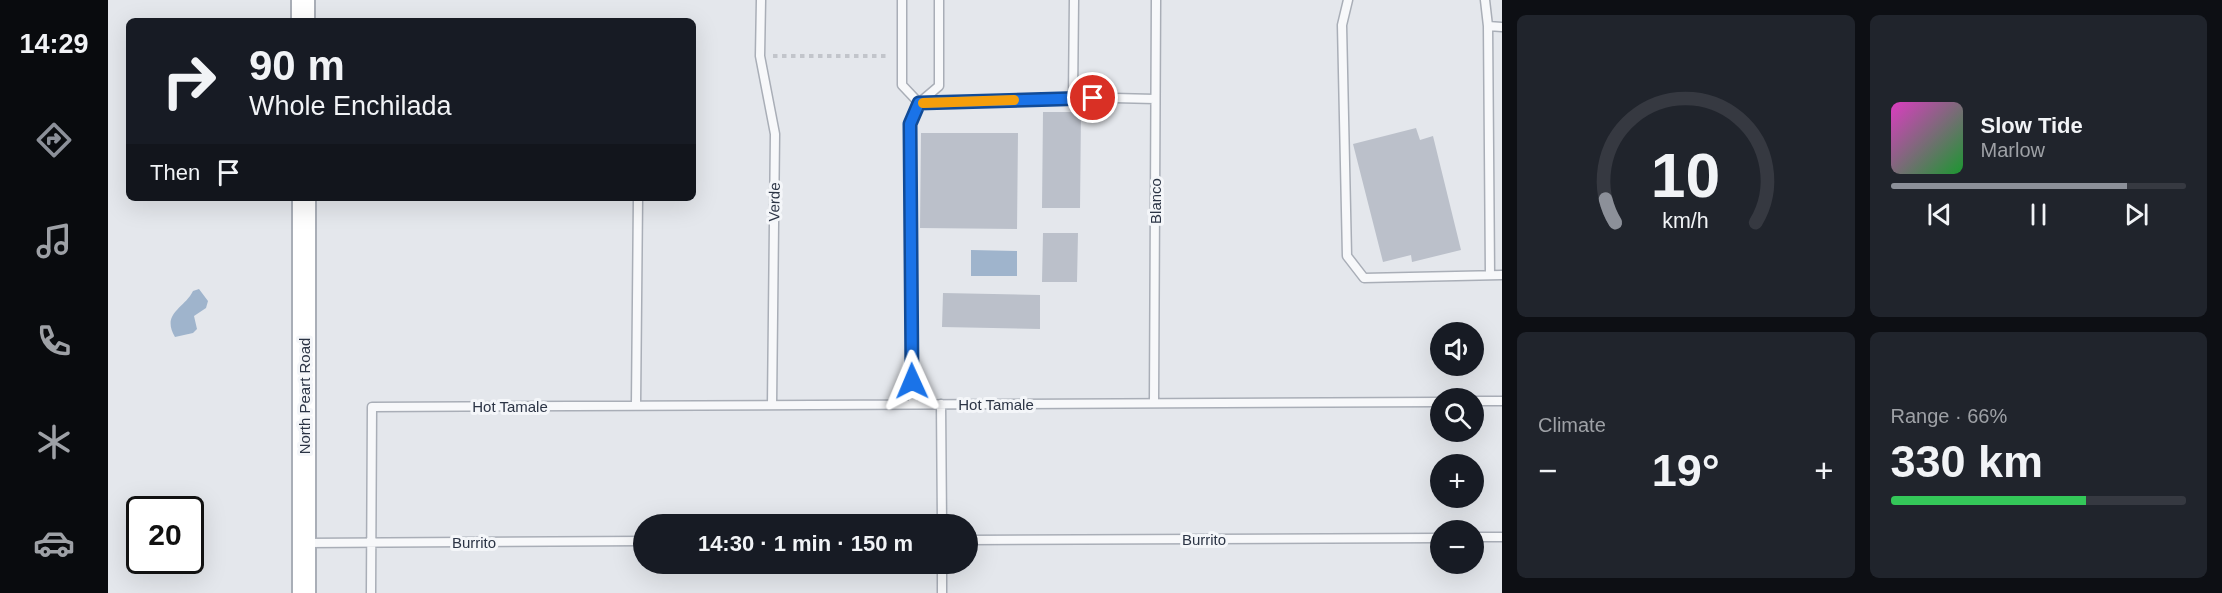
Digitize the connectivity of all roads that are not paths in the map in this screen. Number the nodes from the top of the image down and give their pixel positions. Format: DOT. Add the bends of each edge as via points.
graph roads {
  1 [pos="303,0"];
  2 [pos="760,0"];
  3 [pos="902,0"];
  4 [pos="939,0"];
  5 [pos="1074,0"];
  6 [pos="1156,0"];
  7 [pos="1347,0"];
  8 [pos="1485,0"];
  9 [pos="303,18"];
  10 [pos="1488,26"];
  11 [pos="1502,27"];
  12 [pos="1073,97"];
  13 [pos="1155,99"];
  14 [pos="919,103"];
  15 [pos="304,201"];
  16 [pos="638,201"];
  17 [pos="1490,275"];
  18 [pos="1502,275"];
  19 [pos="1484,401"];
  20 [pos="1502,401"];
  21 [pos="1430,402"];
  22 [pos="1154,403"];
  23 [pos="913,404"];
  24 [pos="941,404"];
  25 [pos="636,405"];
  26 [pos="772,405"];
  27 [pos="942,514"];
  28 [pos="1484,537"];
  29 [pos="1502,537"];
  30 [pos="1430,538"];
  31 [pos="978,540"];
  32 [pos="633,542"];
  33 [pos="305,543"];
  34 [pos="371,543"];
  35 [pos="942,574"];
  36 [pos="304,593"];
  37 [pos="371,593"];
  38 [pos="942,593"];
  1 -- 9 [label="street"];
  2 -- 26 [label="lane, Verde" via="760,56 775,134"];
  3 -- 14 [label="lane" via="902,85"];
  4 -- 14 [label="lane" via="939,86"];
  5 -- 12 [label="lane"];
  6 -- 13 [label="lane, Blanco"];
  7 -- 17 [label="lane" via="1342,25 1347,256 1364,278"];
  8 -- 10 [label="lane"];
  10 -- 11 [label="lane"];
  10 -- 17 [label="lane"];
  12 -- 13 [label="lane"];
  12 -- 14 [label="lane"];
  13 -- 22 [label="lane, Blanco"];
  14 -- 23 [label="lane" via="910,124"];
  15 -- 33 [label="street, North Peart Road"];
  16 -- 25 [label="lane"];
  17 -- 18 [label="lane"];
  19 -- 20 [label="lane"];
  21 -- 22 [label="lane, Hot Tamale"];
  22 -- 24 [label="lane, Hot Tamale"];
  23 -- 24 [label="lane, Hot Tamale"];
  23 -- 26 [label="lane, Hot Tamale"];
  24 -- 27 [label="lane"];
  25 -- 26 [label="lane, Hot Tamale"];
  25 -- 34 [label="lane, Hot Tamale" via="372,407"];
  28 -- 29 [label="lane"];
  30 -- 31 [label="lane, Burrito"];
  32 -- 34 [label="lane, Burrito"];
  33 -- 34 [label="lane, Burrito"];
  33 -- 36 [label="street, North Peart Road"];
  34 -- 37 [label="lane"];
  35 -- 38 [label="lane"];
}
